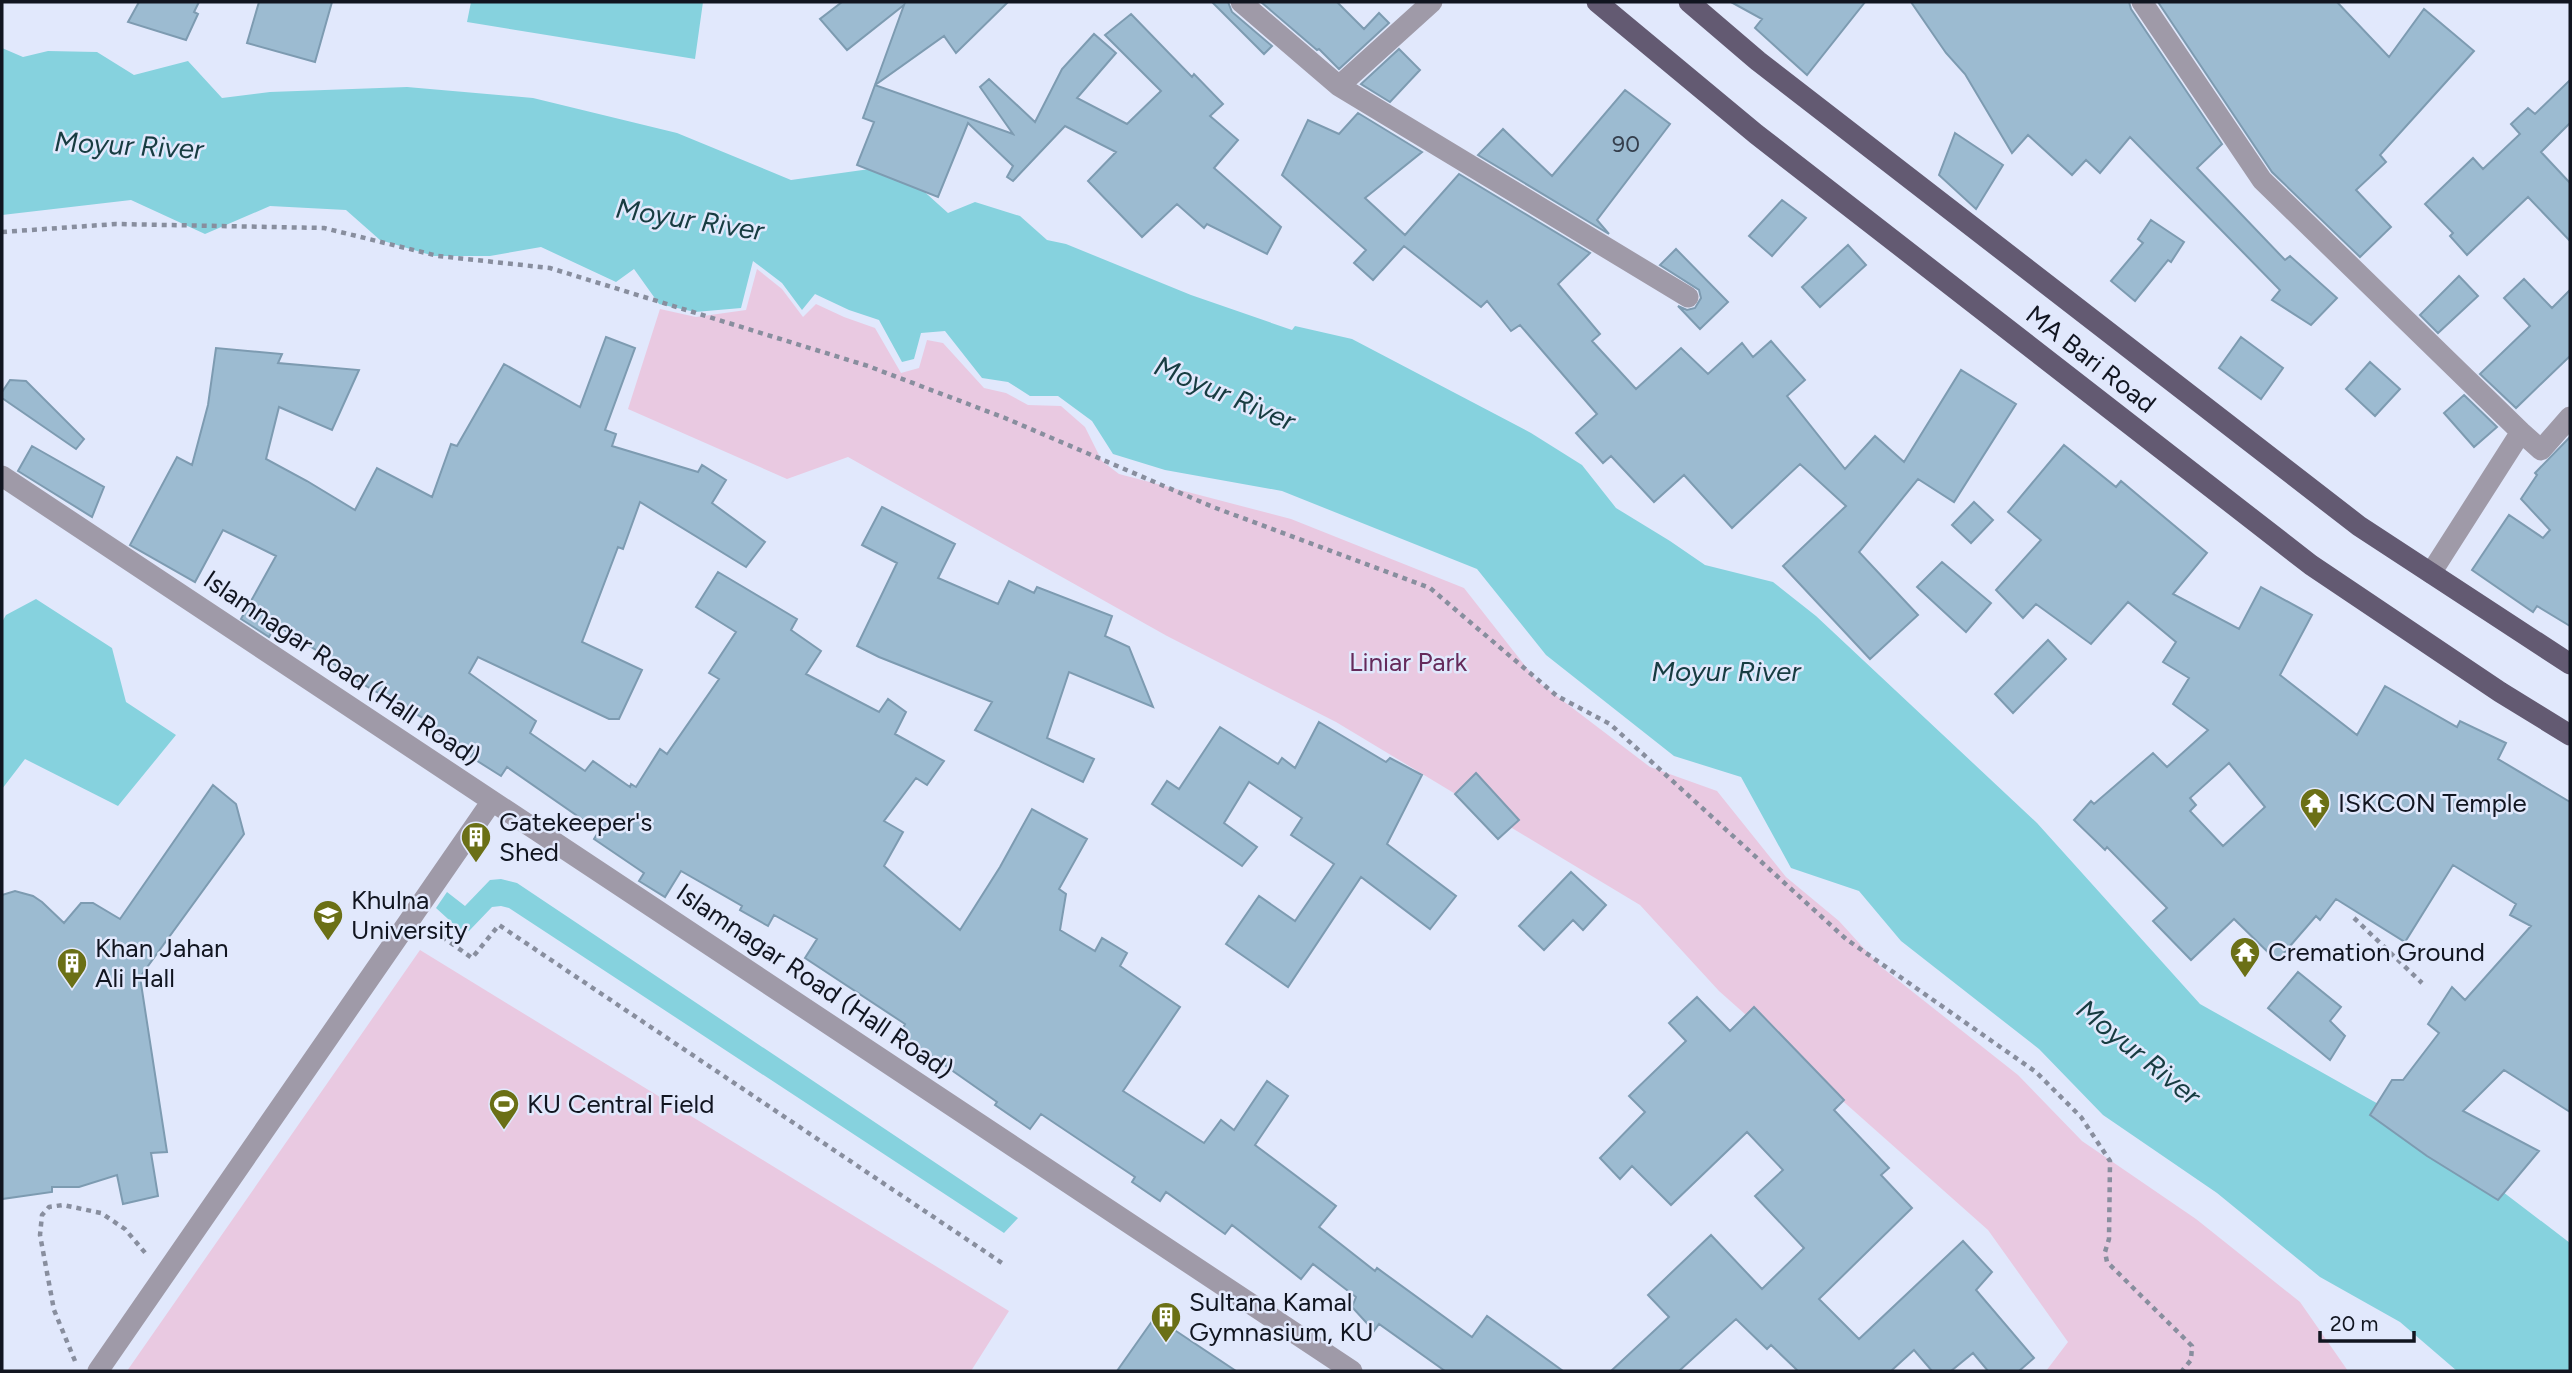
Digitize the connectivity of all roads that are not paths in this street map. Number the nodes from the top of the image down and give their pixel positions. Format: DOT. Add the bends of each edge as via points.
graph roads {
  1 [pos="1241,2"];
  2 [pos="1432,2"];
  3 [pos="1597,2"];
  4 [pos="1689,2"];
  5 [pos="2141,2"];
  6 [pos="1339,86"];
  7 [pos="1688,297"];
  8 [pos="2570,417"];
  9 [pos="2521,432"];
  10 [pos="2,475"];
  11 [pos="2431,573"];
  12 [pos="2570,664"];
  13 [pos="2570,735"];
  14 [pos="492,801"];
  15 [pos="98,1371"];
  16 [pos="1352,1371"];
  1 -- 6 [label="street"];
  2 -- 6 [label="street"];
  3 -- 13 [label="main road, MA Bari Road" via="1756,134 2311,565"];
  4 -- 11 [label="main road, MA Bari Road" via="1758,61 2359,526"];
  5 -- 9 [label="street" via="2262,180"];
  6 -- 7 [label="street"];
  8 -- 9 [label="street" via="2541,450"];
  9 -- 11 [label="street"];
  10 -- 14 [label="street, Islamnagar Road (Hall Road)"];
  11 -- 12 [label="main road, MA Bari Road"];
  14 -- 15 [label="street"];
  14 -- 16 [label="street, Islamnagar Road (Hall Road)"];
}
